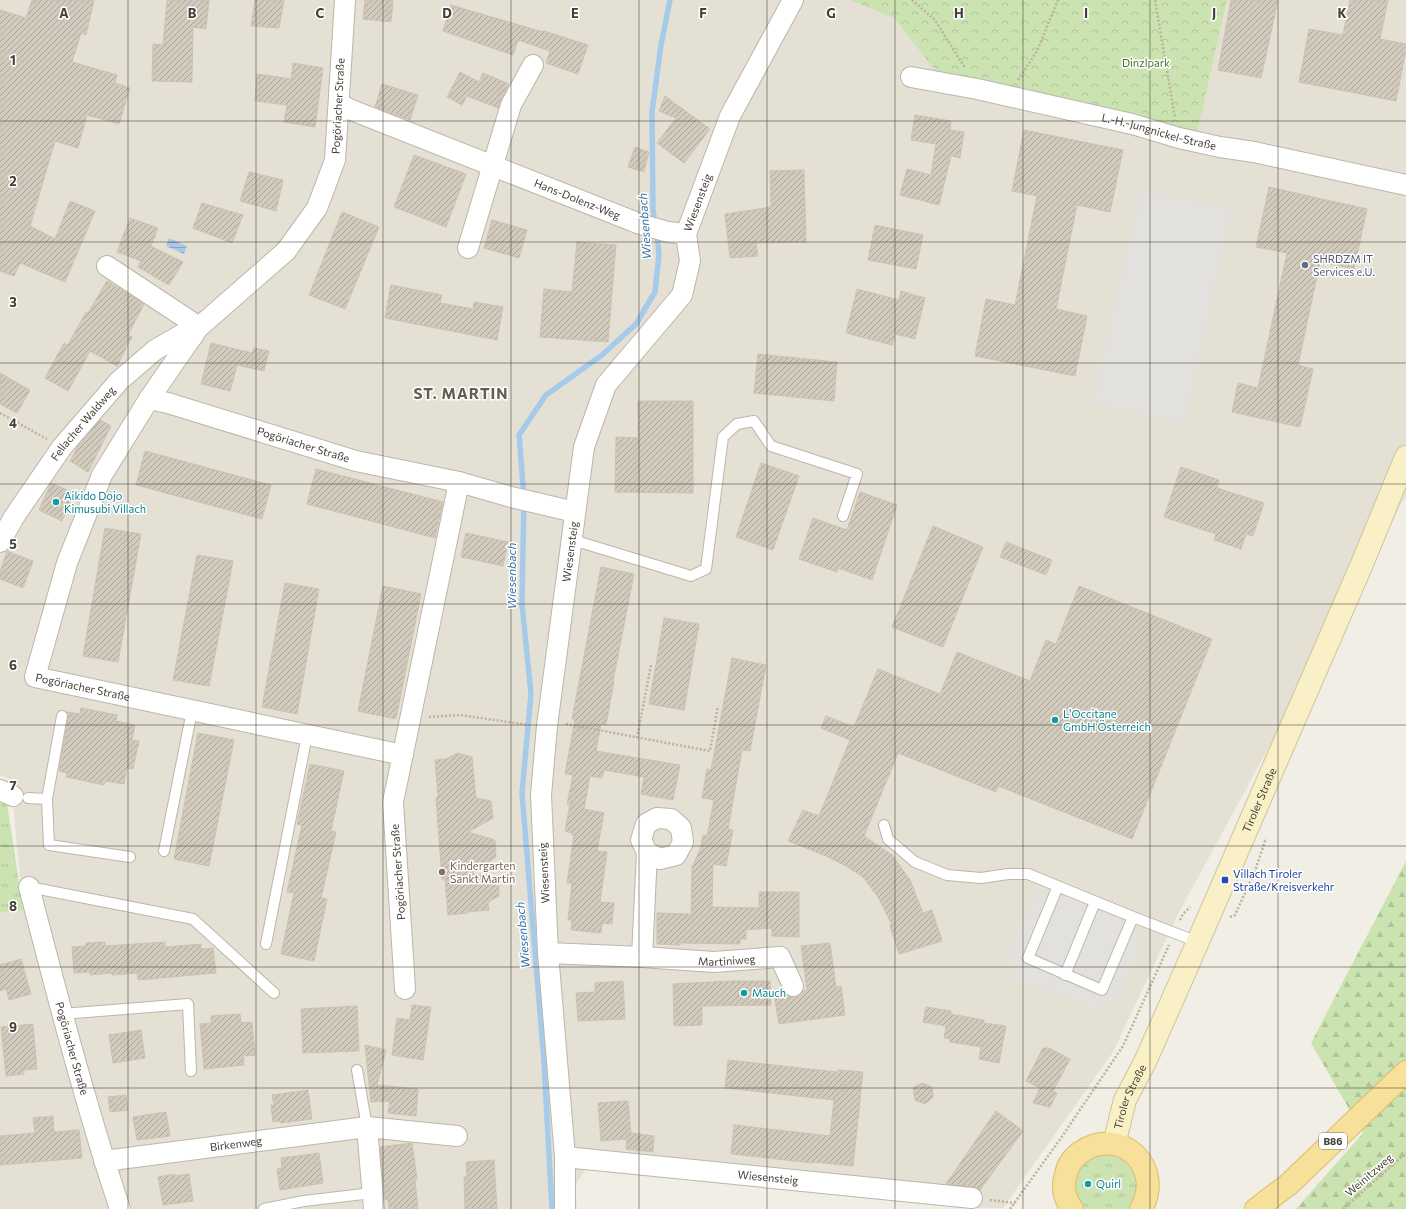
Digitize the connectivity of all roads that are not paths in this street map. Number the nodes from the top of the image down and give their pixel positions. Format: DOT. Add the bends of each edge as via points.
graph roads {
  1 [pos="345,0"];
  2 [pos="793,0"];
  3 [pos="533,65"];
  4 [pos="911,77"];
  5 [pos="339,103"];
  6 [pos="492,166"];
  7 [pos="1406,185"];
  8 [pos="677,233"];
  9 [pos="468,248"];
  10 [pos="107,266"];
  11 [pos="196,332"];
  12 [pos="149,399"];
  13 [pos="1406,456"];
  14 [pos="459,482"];
  15 [pos="575,512"];
  16 [pos="842,516"];
  17 [pos="573,540"];
  18 [pos="0,542"];
  19 [pos="192,711"];
  20 [pos="62,716"];
  21 [pos="308,735"];
  22 [pos="402,755"];
  23 [pos="14,795"];
  24 [pos="47,800"];
  25 [pos="884,825"];
  26 [pos="164,851"];
  27 [pos="647,852"];
  28 [pos="130,857"];
  29 [pos="1058,886"];
  30 [pos="29,887"];
  31 [pos="1095,902"];
  32 [pos="1133,917"];
  33 [pos="1198,942"];
  34 [pos="266,944"];
  35 [pos="548,953"];
  36 [pos="642,957"];
  37 [pos="1065,974"];
  38 [pos="793,986"];
  39 [pos="405,989"];
  40 [pos="274,993"];
  41 [pos="62,1014"];
  42 [pos="357,1070"];
  43 [pos="191,1071"];
  44 [pos="1406,1072"];
  45 [pos="367,1127"];
  46 [pos="457,1136"];
  47 [pos="1114,1144"];
  48 [pos="565,1157"];
  49 [pos="104,1161"];
  50 [pos="1288,1185"];
  51 [pos="972,1198"];
  52 [pos="373,1201"];
  53 [pos="1065,1207"];
  54 [pos="120,1209"];
  55 [pos="264,1209"];
  56 [pos="565,1209"];
  57 [pos="1141,1209"];
  58 [pos="1256,1209"];
  59 [pos="1280,1209"];
  1 -- 5 [label="street, Pogöriacher Straße"];
  2 -- 8 [label="street, Wiesensteig" via="730,116"];
  3 -- 6 [label="street" via="511,106"];
  4 -- 7 [label="street, L.-H.-Jungnickel-Straße" via="1132,124 1220,147"];
  5 -- 6 [label="street, Hans-Dolenz-Weg"];
  5 -- 11 [label="street, Pogöriacher Straße" via="335,160 317,208 286,251"];
  6 -- 8 [label="street, Hans-Dolenz-Weg" via="640,224"];
  6 -- 9 [label="street"];
  8 -- 15 [label="street, Wiesensteig" via="690,261 682,295 606,385 584,447"];
  10 -- 11 [label="street" via="190,321"];
  11 -- 12 [label="street, Pogöriacher Straße"];
  11 -- 18 [label="street, Fellacher Waldweg" via="182,335 155,350 119,381 62,447"];
  12 -- 14 [label="street, Pogöriacher Straße" via="356,461"];
  12 -- 19 [label="street, Pogöriacher Straße" via="102,475 68,563 35,678"];
  13 -- 33 [label="main road, Tiroler Straße" via="1362,564"];
  14 -- 15 [label="street, Pogöriacher Straße"];
  14 -- 22 [label="street, Pogöriacher Straße"];
  15 -- 17 [label="street, Wiesensteig"];
  16 -- 17 [label="lane" via="857,474 770,446 754,421 737,424 723,438 706,569 691,576"];
  17 -- 35 [label="street, Wiesensteig" via="548,721 541,795"];
  19 -- 21 [label="street, Pogöriacher Straße"];
  19 -- 26 [label="lane"];
  20 -- 24 [label="lane"];
  21 -- 22 [label="street, Pogöriacher Straße"];
  21 -- 34 [label="lane"];
  22 -- 39 [label="street, Pogöriacher Straße" via="393,802"];
  23 -- 24 [label="lane"];
  24 -- 28 [label="lane" via="49,845"];
  25 -- 29 [label="lane" via="888,838 915,862 947,875 981,878 1028,874"];
  27 -- 36 [label="street"];
  29 -- 31 [label="lane"];
  29 -- 37 [label="lane" via="1028,958"];
  30 -- 40 [label="lane" via="193,919"];
  30 -- 41 [label="street, Pogöriacher Straße"];
  31 -- 32 [label="lane"];
  31 -- 37 [label="lane"];
  32 -- 33 [label="lane"];
  32 -- 37 [label="lane" via="1102,990"];
  33 -- 47 [label="main road, Tiroler Straße" via="1125,1100"];
  35 -- 36 [label="street, Martiniweg"];
  35 -- 48 [label="street, Wiesensteig"];
  36 -- 38 [label="street, Martiniweg" via="714,962 780,957"];
  41 -- 43 [label="lane" via="188,1004"];
  41 -- 49 [label="street, Pogöriacher Straße"];
  42 -- 45 [label="lane"];
  44 -- 50 [label="main road, B86"];
  45 -- 46 [label="street, Birkenweg"];
  45 -- 49 [label="street, Birkenweg"];
  45 -- 52 [label="street"];
  47 -- 53 [label="main road" via="1099,1144 1087,1148 1070,1162 1064,1181"];
  47 -- 57 [label="main road" via="1136,1155 1147,1174 1148,1189"];
  48 -- 51 [label="street, Wiesensteig"];
  48 -- 56 [label="street, Wiesensteig"];
  49 -- 54 [label="street, Pogöriacher Straße"];
  50 -- 58 [label="main road, B86"];
  50 -- 59 [label="main road" via="1289,1200"];
  52 -- 55 [label="lane" via="304,1201"];
}
